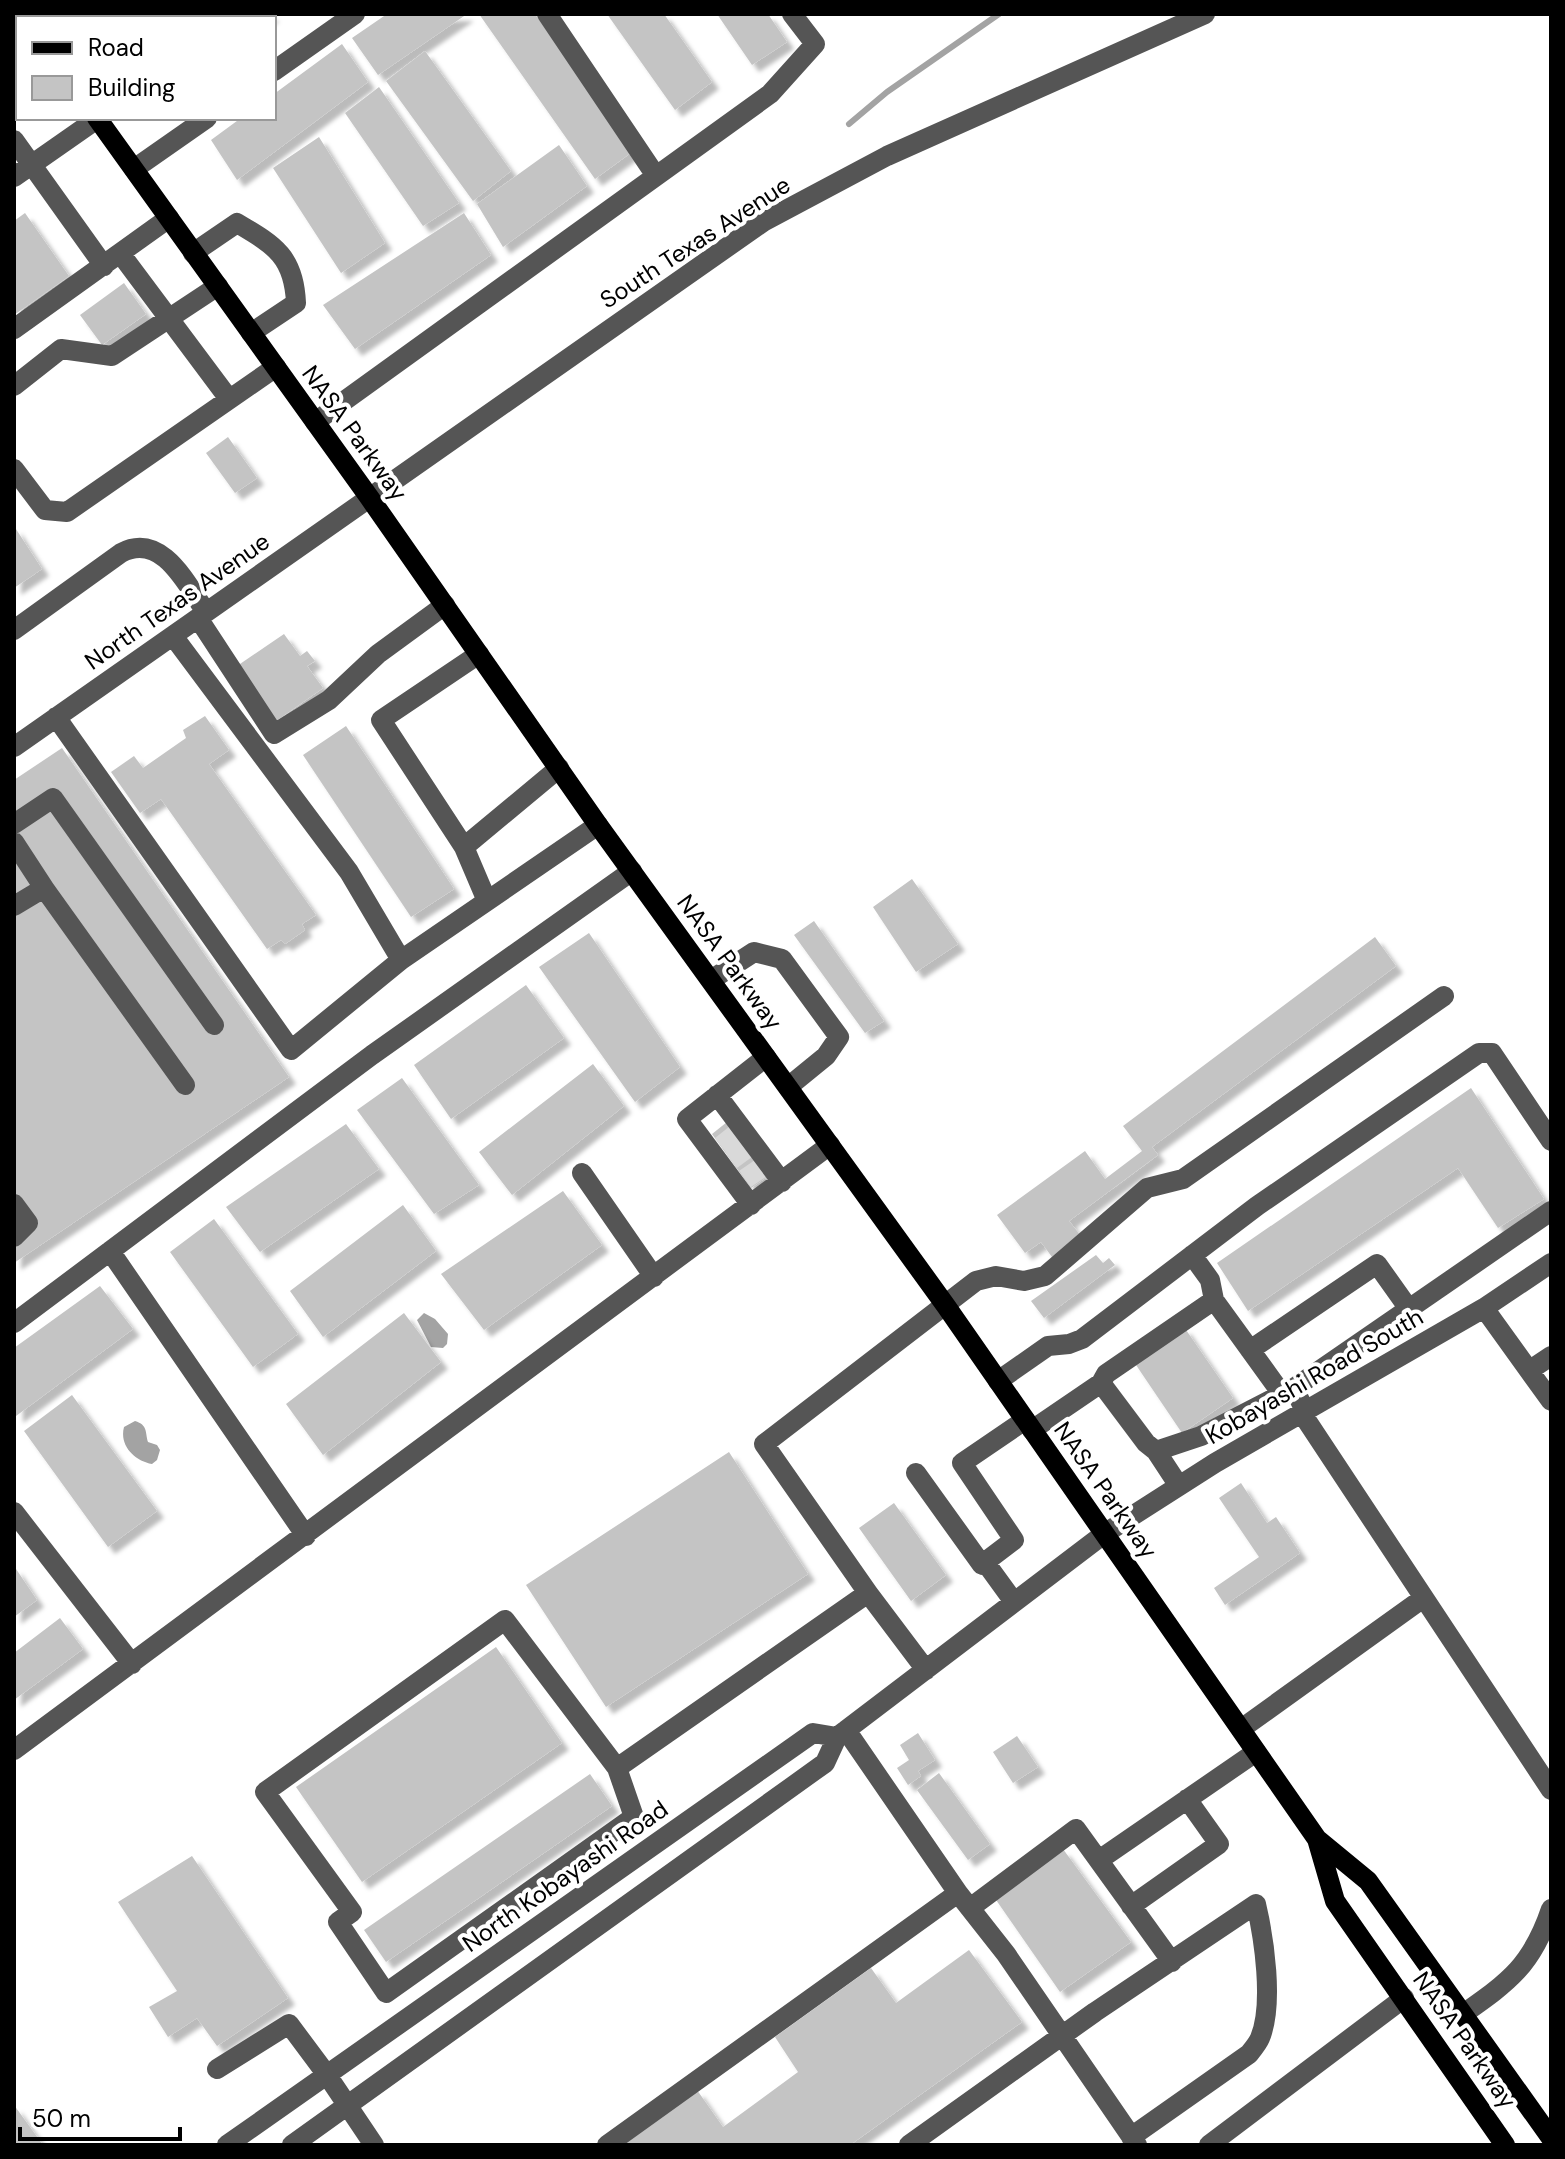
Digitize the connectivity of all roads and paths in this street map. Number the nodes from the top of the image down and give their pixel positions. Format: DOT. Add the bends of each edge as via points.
graph roads {
  1 [pos="355,14"];
  2 [pos="547,14"];
  3 [pos="792,14"];
  4 [pos="1205,14"];
  5 [pos="276,70"];
  6 [pos="94,120"];
  7 [pos="98,120"];
  8 [pos="204,120"];
  9 [pos="14,140"];
  10 [pos="134,169"];
  11 [pos="22,171"];
  12 [pos="656,176"];
  13 [pos="169,218"];
  14 [pos="120,253"];
  15 [pos="193,253"];
  16 [pos="104,266"];
  17 [pos="218,286"];
  18 [pos="168,318"];
  19 [pos="14,329"];
  20 [pos="251,333"];
  21 [pos="276,367"];
  22 [pos="14,386"];
  23 [pos="229,399"];
  24 [pos="315,422"];
  25 [pos="14,469"];
  26 [pos="369,497"];
  27 [pos="445,605"];
  28 [pos="202,615"];
  29 [pos="14,630"];
  30 [pos="173,636"];
  31 [pos="479,654"];
  32 [pos="56,717"];
  33 [pos="14,747"];
  34 [pos="559,768"];
  35 [pos="14,824"];
  36 [pos="598,825"];
  37 [pos="14,842"];
  38 [pos="464,847"];
  39 [pos="632,871"];
  40 [pos="44,888"];
  41 [pos="487,901"];
  42 [pos="14,906"];
  43 [pos="401,960"];
  44 [pos="711,980"];
  45 [pos="1444,996"];
  46 [pos="214,1025"];
  47 [pos="766,1057"];
  48 [pos="185,1085"];
  49 [pos="788,1087"];
  50 [pos="717,1095"];
  51 [pos="1551,1141"];
  52 [pos="830,1145"];
  53 [pos="733,1148"];
  54 [pos="582,1173"];
  55 [pos="752,1174"];
  56 [pos="782,1182"];
  57 [pos="14,1204"];
  58 [pos="751,1205"];
  59 [pos="1551,1211"];
  60 [pos="14,1237"];
  61 [pos="110,1251"];
  62 [pos="1192,1255"];
  63 [pos="1551,1263"];
  64 [pos="654,1277"];
  65 [pos="1214,1300"];
  66 [pos="946,1306"];
  67 [pos="1484,1308"];
  68 [pos="1409,1309"];
  69 [pos="14,1323"];
  70 [pos="1250,1350"];
  71 [pos="1551,1356"];
  72 [pos="1530,1370"];
  73 [pos="998,1381"];
  74 [pos="1101,1383"];
  75 [pos="1288,1391"];
  76 [pos="1551,1401"];
  77 [pos="1303,1412"];
  78 [pos="1028,1425"];
  79 [pos="1156,1451"];
  80 [pos="916,1473"];
  81 [pos="1179,1486"];
  82 [pos="14,1512"];
  83 [pos="1104,1534"];
  84 [pos="306,1536"];
  85 [pos="985,1562"];
  86 [pos="868,1593"];
  87 [pos="1422,1599"];
  88 [pos="1014,1602"];
  89 [pos="132,1664"];
  90 [pos="926,1670"];
  91 [pos="1241,1729"];
  92 [pos="841,1734"];
  93 [pos="14,1750"];
  94 [pos="1256,1752"];
  95 [pos="617,1768"];
  96 [pos="1551,1790"];
  97 [pos="1187,1799"];
  98 [pos="1317,1839"];
  99 [pos="1099,1860"];
  100 [pos="964,1901"];
  101 [pos="1131,1906"];
  102 [pos="1551,1909"];
  103 [pos="1172,1962"];
  104 [pos="1404,1998"];
  105 [pos="1463,2014"];
  106 [pos="1062,2036"];
  107 [pos="217,2069"];
  108 [pos="327,2075"];
  109 [pos="348,2105"];
  110 [pos="1551,2138"];
  111 [pos="1134,2141"];
  112 [pos="227,2145"];
  113 [pos="292,2145"];
  114 [pos="374,2145"];
  115 [pos="607,2145"];
  116 [pos="909,2145"];
  117 [pos="1209,2145"];
  118 [pos="1505,2145"];
  1 -- 5 [label="street"];
  2 -- 12 [label="street"];
  3 -- 12 [label="street" via="815,44 770,94"];
  4 -- 26 [label="street, South Texas Avenue" via="887,156 763,222"];
  6 -- 11 [label="street"];
  7 -- 10 [label="main road, NASA Parkway"];
  8 -- 10 [label="street"];
  9 -- 11 [label="street"];
  10 -- 13 [label="main road, NASA Parkway"];
  11 -- 16 [label="street"];
  12 -- 24 [label="street"];
  13 -- 14 [label="street"];
  13 -- 15 [label="main road, NASA Parkway"];
  14 -- 16 [label="street"];
  14 -- 18 [label="street"];
  15 -- 17 [label="main road, NASA Parkway"];
  15 -- 20 [label="street" via="237,223 276,246 295,281 296,303"];
  16 -- 19 [label="street"];
  17 -- 18 [label="street"];
  17 -- 20 [label="main road, NASA Parkway"];
  18 -- 22 [label="street" via="112,356 61,349"];
  18 -- 23 [label="street"];
  20 -- 21 [label="main road, NASA Parkway"];
  21 -- 23 [label="street"];
  21 -- 24 [label="main road, NASA Parkway"];
  23 -- 25 [label="street" via="67,512 45,510"];
  24 -- 26 [label="main road, NASA Parkway"];
  26 -- 27 [label="main road, NASA Parkway"];
  26 -- 28 [label="street, North Texas Avenue"];
  27 -- 28 [label="street" via="378,654 329,700 274,734"];
  27 -- 31 [label="main road, NASA Parkway"];
  28 -- 29 [label="street" via="180,575 161,554 136,547"];
  28 -- 30 [label="street, North Texas Avenue"];
  30 -- 32 [label="street, North Texas Avenue"];
  30 -- 43 [label="street" via="349,872"];
  31 -- 34 [label="main road, NASA Parkway"];
  31 -- 38 [label="street" via="381,720"];
  32 -- 33 [label="street, North Texas Avenue"];
  32 -- 43 [label="street" via="291,1050"];
  34 -- 36 [label="main road, NASA Parkway"];
  34 -- 38 [label="street"];
  35 -- 46 [label="street" via="53,798"];
  36 -- 39 [label="main road, NASA Parkway"];
  36 -- 41 [label="street"];
  37 -- 40 [label="street"];
  38 -- 41 [label="street"];
  39 -- 44 [label="main road, NASA Parkway"];
  39 -- 61 [label="street" via="372,1055"];
  40 -- 42 [label="street"];
  40 -- 48 [label="street"];
  41 -- 43 [label="street"];
  44 -- 47 [label="main road, NASA Parkway"];
  44 -- 49 [label="street" via="754,952 782,959 798,977 839,1037 826,1056"];
  45 -- 66 [label="street" via="1183,1179 1147,1188 1045,1276 976,1281"];
  47 -- 49 [label="main road, NASA Parkway"];
  47 -- 50 [label="street"];
  49 -- 52 [label="main road, NASA Parkway"];
  50 -- 53 [label="street"];
  50 -- 53 [label="street" via="687,1119"];
  51 -- 62 [label="street" via="1492,1053 1479,1053"];
  52 -- 56 [label="street"];
  52 -- 66 [label="main road, NASA Parkway"];
  53 -- 55 [label="street"];
  53 -- 55 [label="street"];
  54 -- 64 [label="street"];
  55 -- 56 [label="street"];
  55 -- 58 [label="street"];
  56 -- 58 [label="street"];
  57 -- 60 [label="street" via="28,1223"];
  58 -- 64 [label="street"];
  59 -- 68 [label="street"];
  61 -- 69 [label="street"];
  61 -- 84 [label="street"];
  62 -- 65 [label="street" via="1210,1280"];
  62 -- 73 [label="street" via="1082,1339 1048,1346"];
  63 -- 67 [label="street, Kobayashi Road South"];
  64 -- 84 [label="street"];
  65 -- 70 [label="street"];
  65 -- 74 [label="street" via="1106,1374"];
  66 -- 73 [label="main road, NASA Parkway"];
  66 -- 86 [label="street" via="764,1444"];
  67 -- 72 [label="street"];
  67 -- 77 [label="street, Kobayashi Road South"];
  68 -- 70 [label="street" via="1377,1264"];
  68 -- 75 [label="street"];
  70 -- 75 [label="street"];
  71 -- 72 [label="street"];
  72 -- 76 [label="street"];
  73 -- 78 [label="main road, NASA Parkway"];
  74 -- 78 [label="street"];
  74 -- 79 [label="street"];
  75 -- 77 [label="street"];
  75 -- 79 [label="street" via="1201,1436"];
  77 -- 81 [label="street, Kobayashi Road South"];
  77 -- 87 [label="street"];
  78 -- 83 [label="main road, NASA Parkway"];
  78 -- 85 [label="street" via="962,1463 1014,1540"];
  79 -- 81 [label="street"];
  80 -- 85 [label="street" via="982,1565"];
  81 -- 83 [label="street, Kobayashi Road South"];
  82 -- 89 [label="street"];
  83 -- 88 [label="street, North Kobayashi Road"];
  83 -- 91 [label="main road, NASA Parkway"];
  84 -- 89 [label="street"];
  85 -- 88 [label="street"];
  86 -- 90 [label="street"];
  86 -- 95 [label="street"];
  87 -- 91 [label="street"];
  87 -- 96 [label="street"];
  88 -- 90 [label="street, North Kobayashi Road"];
  89 -- 93 [label="street"];
  90 -- 92 [label="street, North Kobayashi Road"];
  91 -- 94 [label="main road, NASA Parkway"];
  92 -- 100 [label="street"];
  92 -- 108 [label="street, North Kobayashi Road" via="813,1733"];
  92 -- 109 [label="street, North Kobayashi Road" via="825,1763"];
  94 -- 97 [label="street"];
  94 -- 98 [label="main road, NASA Parkway"];
  95 -- 95 [label="street" via="505,1620 265,1792 352,1912 338,1922 386,1993 634,1817"];
  97 -- 99 [label="street"];
  97 -- 101 [label="street" via="1219,1844"];
  98 -- 104 [label="main road, NASA Parkway" via="1335,1901"];
  98 -- 105 [label="main road, NASA Parkway" via="1368,1881"];
  99 -- 100 [label="street" via="1076,1829"];
  99 -- 101 [label="street"];
  100 -- 106 [label="street"];
  100 -- 115 [label="street"];
  101 -- 103 [label="street"];
  102 -- 105 [label="street" via="1525,1965"];
  103 -- 106 [label="street"];
  103 -- 111 [label="street" via="1256,1904 1266,1974 1260,2038 1249,2054"];
  104 -- 117 [label="street"];
  104 -- 118 [label="main road, NASA Parkway"];
  105 -- 110 [label="main road, NASA Parkway"];
  106 -- 111 [label="street"];
  106 -- 116 [label="street"];
  107 -- 108 [label="street" via="289,2024"];
  108 -- 109 [label="street"];
  108 -- 112 [label="street, North Kobayashi Road"];
  109 -- 113 [label="street, North Kobayashi Road"];
  109 -- 114 [label="street"];
}
